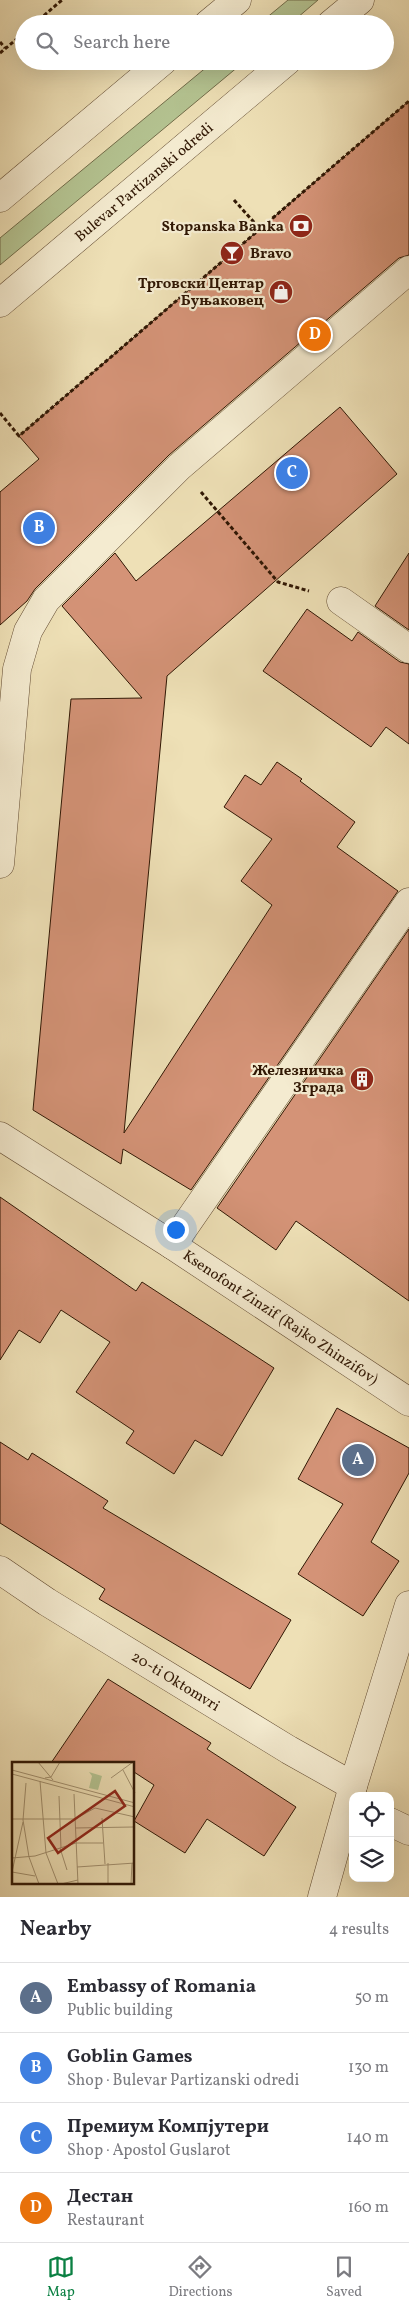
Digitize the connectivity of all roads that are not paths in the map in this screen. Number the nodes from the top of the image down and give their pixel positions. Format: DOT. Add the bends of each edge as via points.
graph roads {
  1 [pos="236,0"];
  2 [pos="360,0"];
  3 [pos="218,15"];
  4 [pos="342,15"];
  5 [pos="152,70"];
  6 [pos="276,70"];
  7 [pos="0,198"];
  8 [pos="409,270"];
  9 [pos="0,303"];
  10 [pos="341,601"];
  11 [pos="409,649"];
  12 [pos="0,864"];
  13 [pos="409,902"];
  14 [pos="0,1136"];
  15 [pos="172,1245"];
  16 [pos="409,1402"];
  17 [pos="0,1570"];
  18 [pos="409,1605"];
  19 [pos="354,1792"];
  20 [pos="349,1796"];
  21 [pos="349,1808"];
  22 [pos="394,1824"];
  23 [pos="409,1830"];
  24 [pos="322,1897"];
  1 -- 3 [label="street"];
  2 -- 4 [label="street"];
  5 -- 7 [label="street"];
  6 -- 9 [label="street, Bulevar Partizanski odredi"];
  8 -- 12 [label="street" via="179,467 46,600 28,631 17,668"];
  10 -- 11 [label="street"];
  13 -- 15 [label="street"];
  14 -- 15 [label="street, Ksenofont Zinzif (Rajko Zhinzifov)"];
  15 -- 16 [label="street, Ksenofont Zinzif (Rajko Zhinzifov)"];
  17 -- 20 [label="street, 20-ti Oktomvri" via="289,1750"];
  18 -- 19 [label="street"];
  21 -- 24 [label="street"];
  22 -- 23 [label="street"];
}
